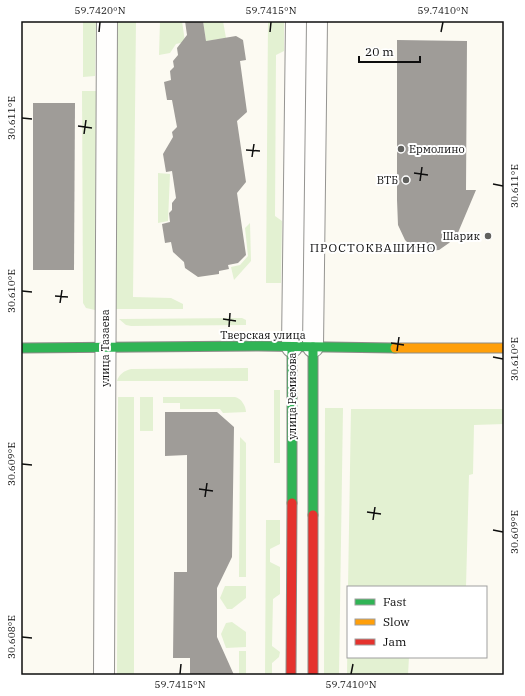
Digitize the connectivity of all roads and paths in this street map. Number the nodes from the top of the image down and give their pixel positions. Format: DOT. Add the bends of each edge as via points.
graph roads {
  1 [pos="107,21"];
  2 [pos="296,21"];
  3 [pos="317,21"];
  4 [pos="292,347"];
  5 [pos="313,347"];
  6 [pos="21,348"];
  7 [pos="105,348"];
  8 [pos="504,348"];
  9 [pos="104,675"];
  10 [pos="291,675"];
  11 [pos="312,675"];
  1 -- 7 [label="street, улица Тазаева"];
  2 -- 4 [label="street, улица Ремизова"];
  3 -- 5 [label="street, улица Ремизова"];
  4 -- 5 [label="main road, Тверская улица"];
  4 -- 7 [label="main road, Тверская улица"];
  4 -- 10 [label="main road, улица Ремизова"];
  5 -- 8 [label="main road, Тверская улица"];
  5 -- 11 [label="main road, улица Ремизова"];
  6 -- 7 [label="main road, Тверская улица"];
  7 -- 9 [label="street, улица Тазаева"];
}
